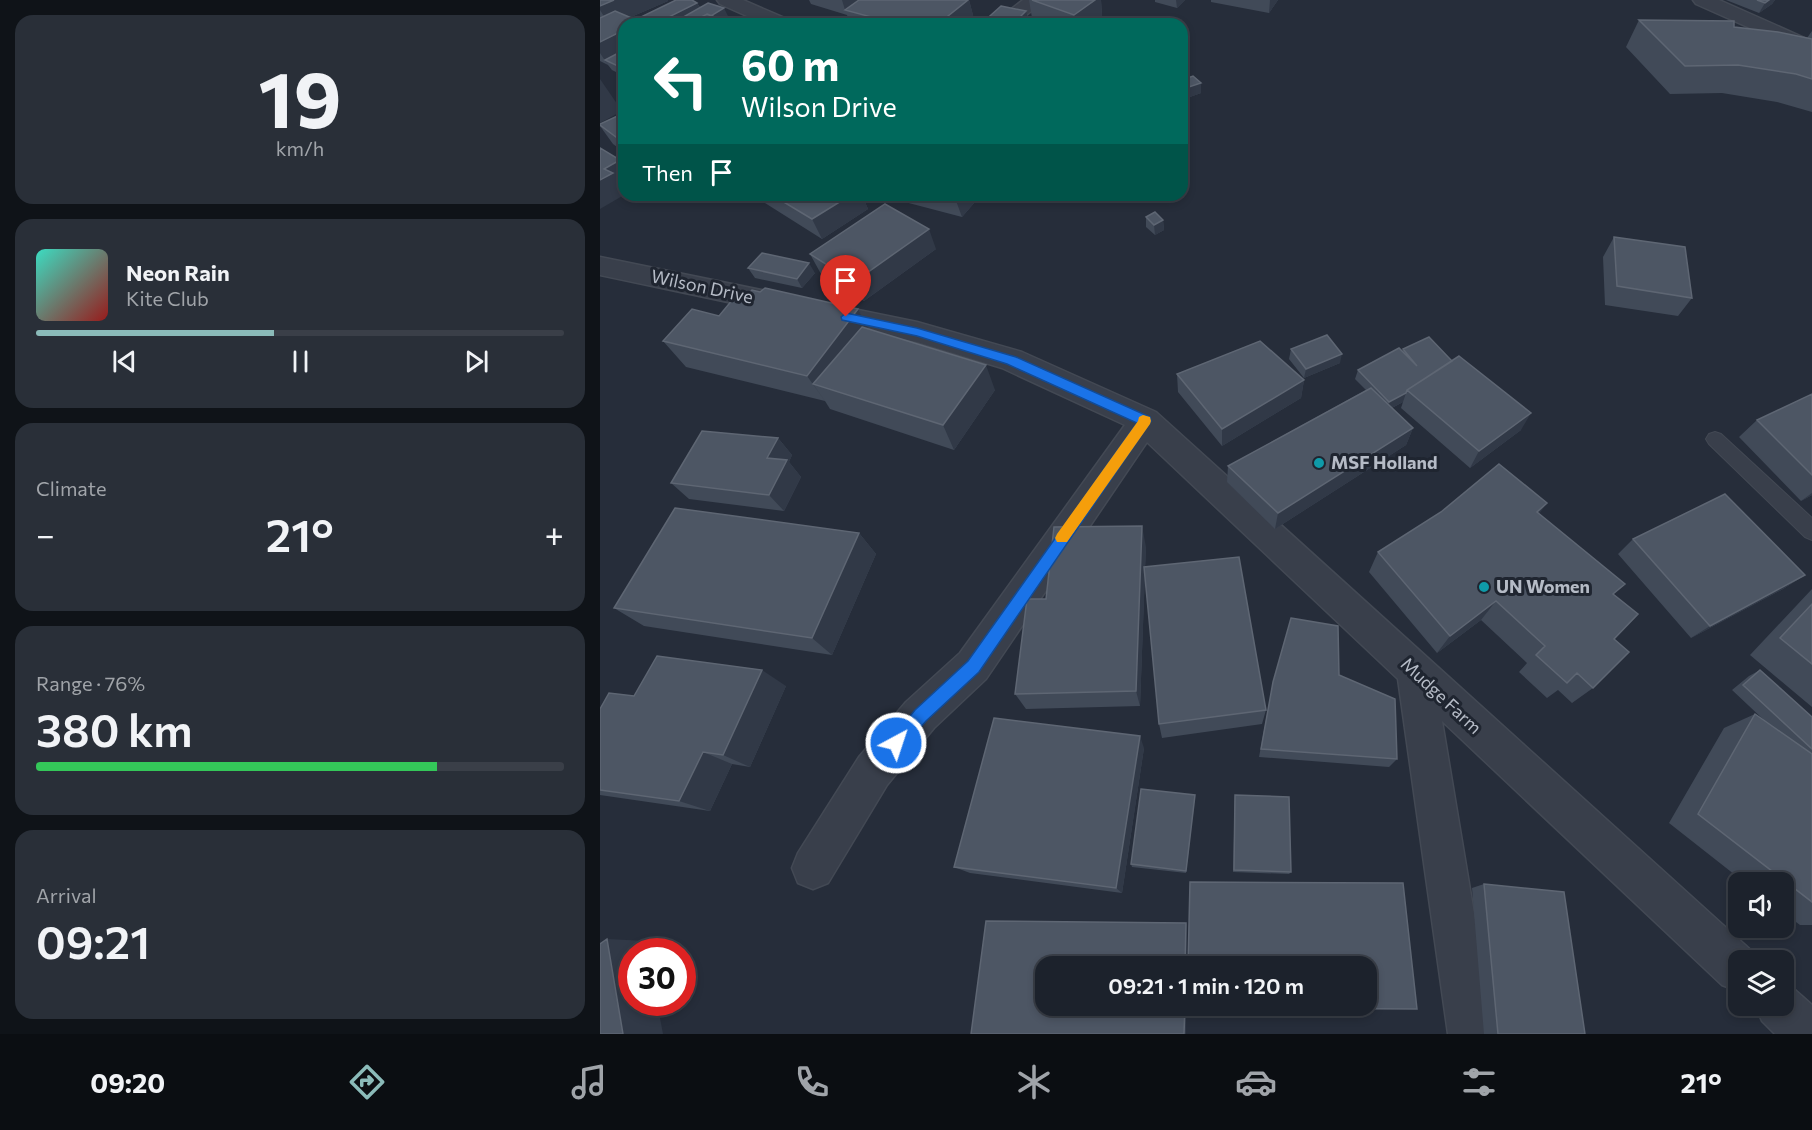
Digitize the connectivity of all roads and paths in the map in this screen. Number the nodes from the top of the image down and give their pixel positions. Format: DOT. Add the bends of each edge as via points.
graph roads {
  1 [pos="727,0"];
  2 [pos="1035,0"];
  3 [pos="1703,0"];
  4 [pos="768,18"];
  5 [pos="1010,18"];
  6 [pos="1802,44"];
  7 [pos="600,266"];
  8 [pos="1145,421"];
  9 [pos="1715,439"];
  10 [pos="1812,531"];
  11 [pos="1416,674"];
  12 [pos="813,868"];
  13 [pos="1728,960"];
  14 [pos="1471,1034"];
  1 -- 4 [label="street"];
  2 -- 5 [label="street"];
  3 -- 6 [label="street"];
  7 -- 8 [label="street, Wilson Drive" via="917,332 1011,360"];
  8 -- 11 [label="street, Mudge Farm"];
  8 -- 12 [label="street" via="973,666 920,715 873,771"];
  9 -- 10 [label="lane"];
  11 -- 13 [label="street, Mudge Farm"];
  11 -- 14 [label="street"];
}
